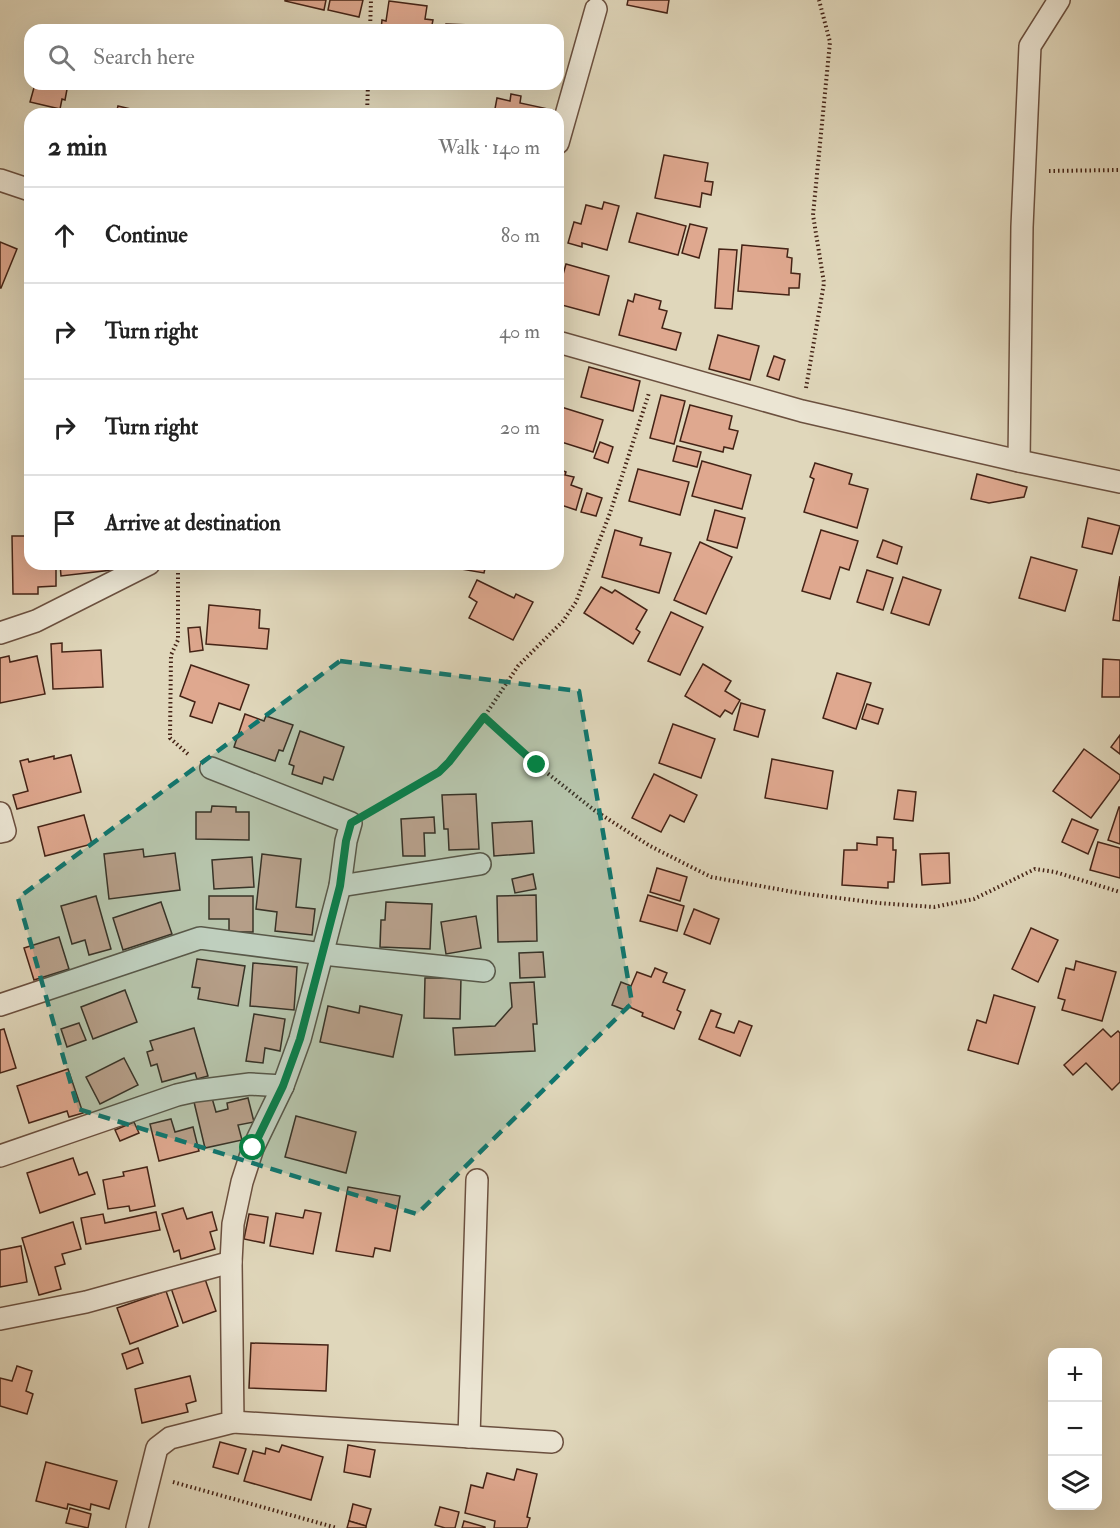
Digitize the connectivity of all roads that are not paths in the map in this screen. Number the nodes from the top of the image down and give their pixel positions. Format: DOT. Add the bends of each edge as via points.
graph roads {
  1 [pos="1059,0"];
  2 [pos="596,9"];
  3 [pos="564,122"];
  4 [pos="0,180"];
  5 [pos="24,188"];
  6 [pos="564,344"];
  7 [pos="1019,461"];
  8 [pos="1120,482"];
  9 [pos="137,570"];
  10 [pos="0,633"];
  11 [pos="211,768"];
  12 [pos="0,813"];
  13 [pos="0,832"];
  14 [pos="480,864"];
  15 [pos="340,886"];
  16 [pos="323,954"];
  17 [pos="484,971"];
  18 [pos="0,1005"];
  19 [pos="283,1086"];
  20 [pos="0,1156"];
  21 [pos="477,1180"];
  22 [pos="231,1262"];
  23 [pos="0,1319"];
  24 [pos="233,1422"];
  25 [pos="469,1437"];
  26 [pos="552,1442"];
  27 [pos="137,1528"];
  1 -- 7 [label="street" via="1030,46 1022,227"];
  2 -- 3 [label="street"];
  4 -- 5 [label="street"];
  6 -- 7 [label="street" via="802,411"];
  7 -- 8 [label="street"];
  9 -- 10 [label="street" via="36,621"];
  11 -- 15 [label="street" via="351,823"];
  12 -- 13 [label="street" via="5,831"];
  14 -- 15 [label="street"];
  15 -- 16 [label="street"];
  16 -- 17 [label="street"];
  16 -- 18 [label="street" via="200,938"];
  16 -- 19 [label="street"];
  19 -- 20 [label="street" via="250,1084 177,1095"];
  19 -- 22 [label="street" via="253,1148 242,1182 233,1224"];
  21 -- 25 [label="street"];
  22 -- 23 [label="street" via="86,1302"];
  22 -- 24 [label="street"];
  24 -- 25 [label="street"];
  24 -- 27 [label="street" via="170,1438 157,1448"];
  25 -- 26 [label="street"];
}
